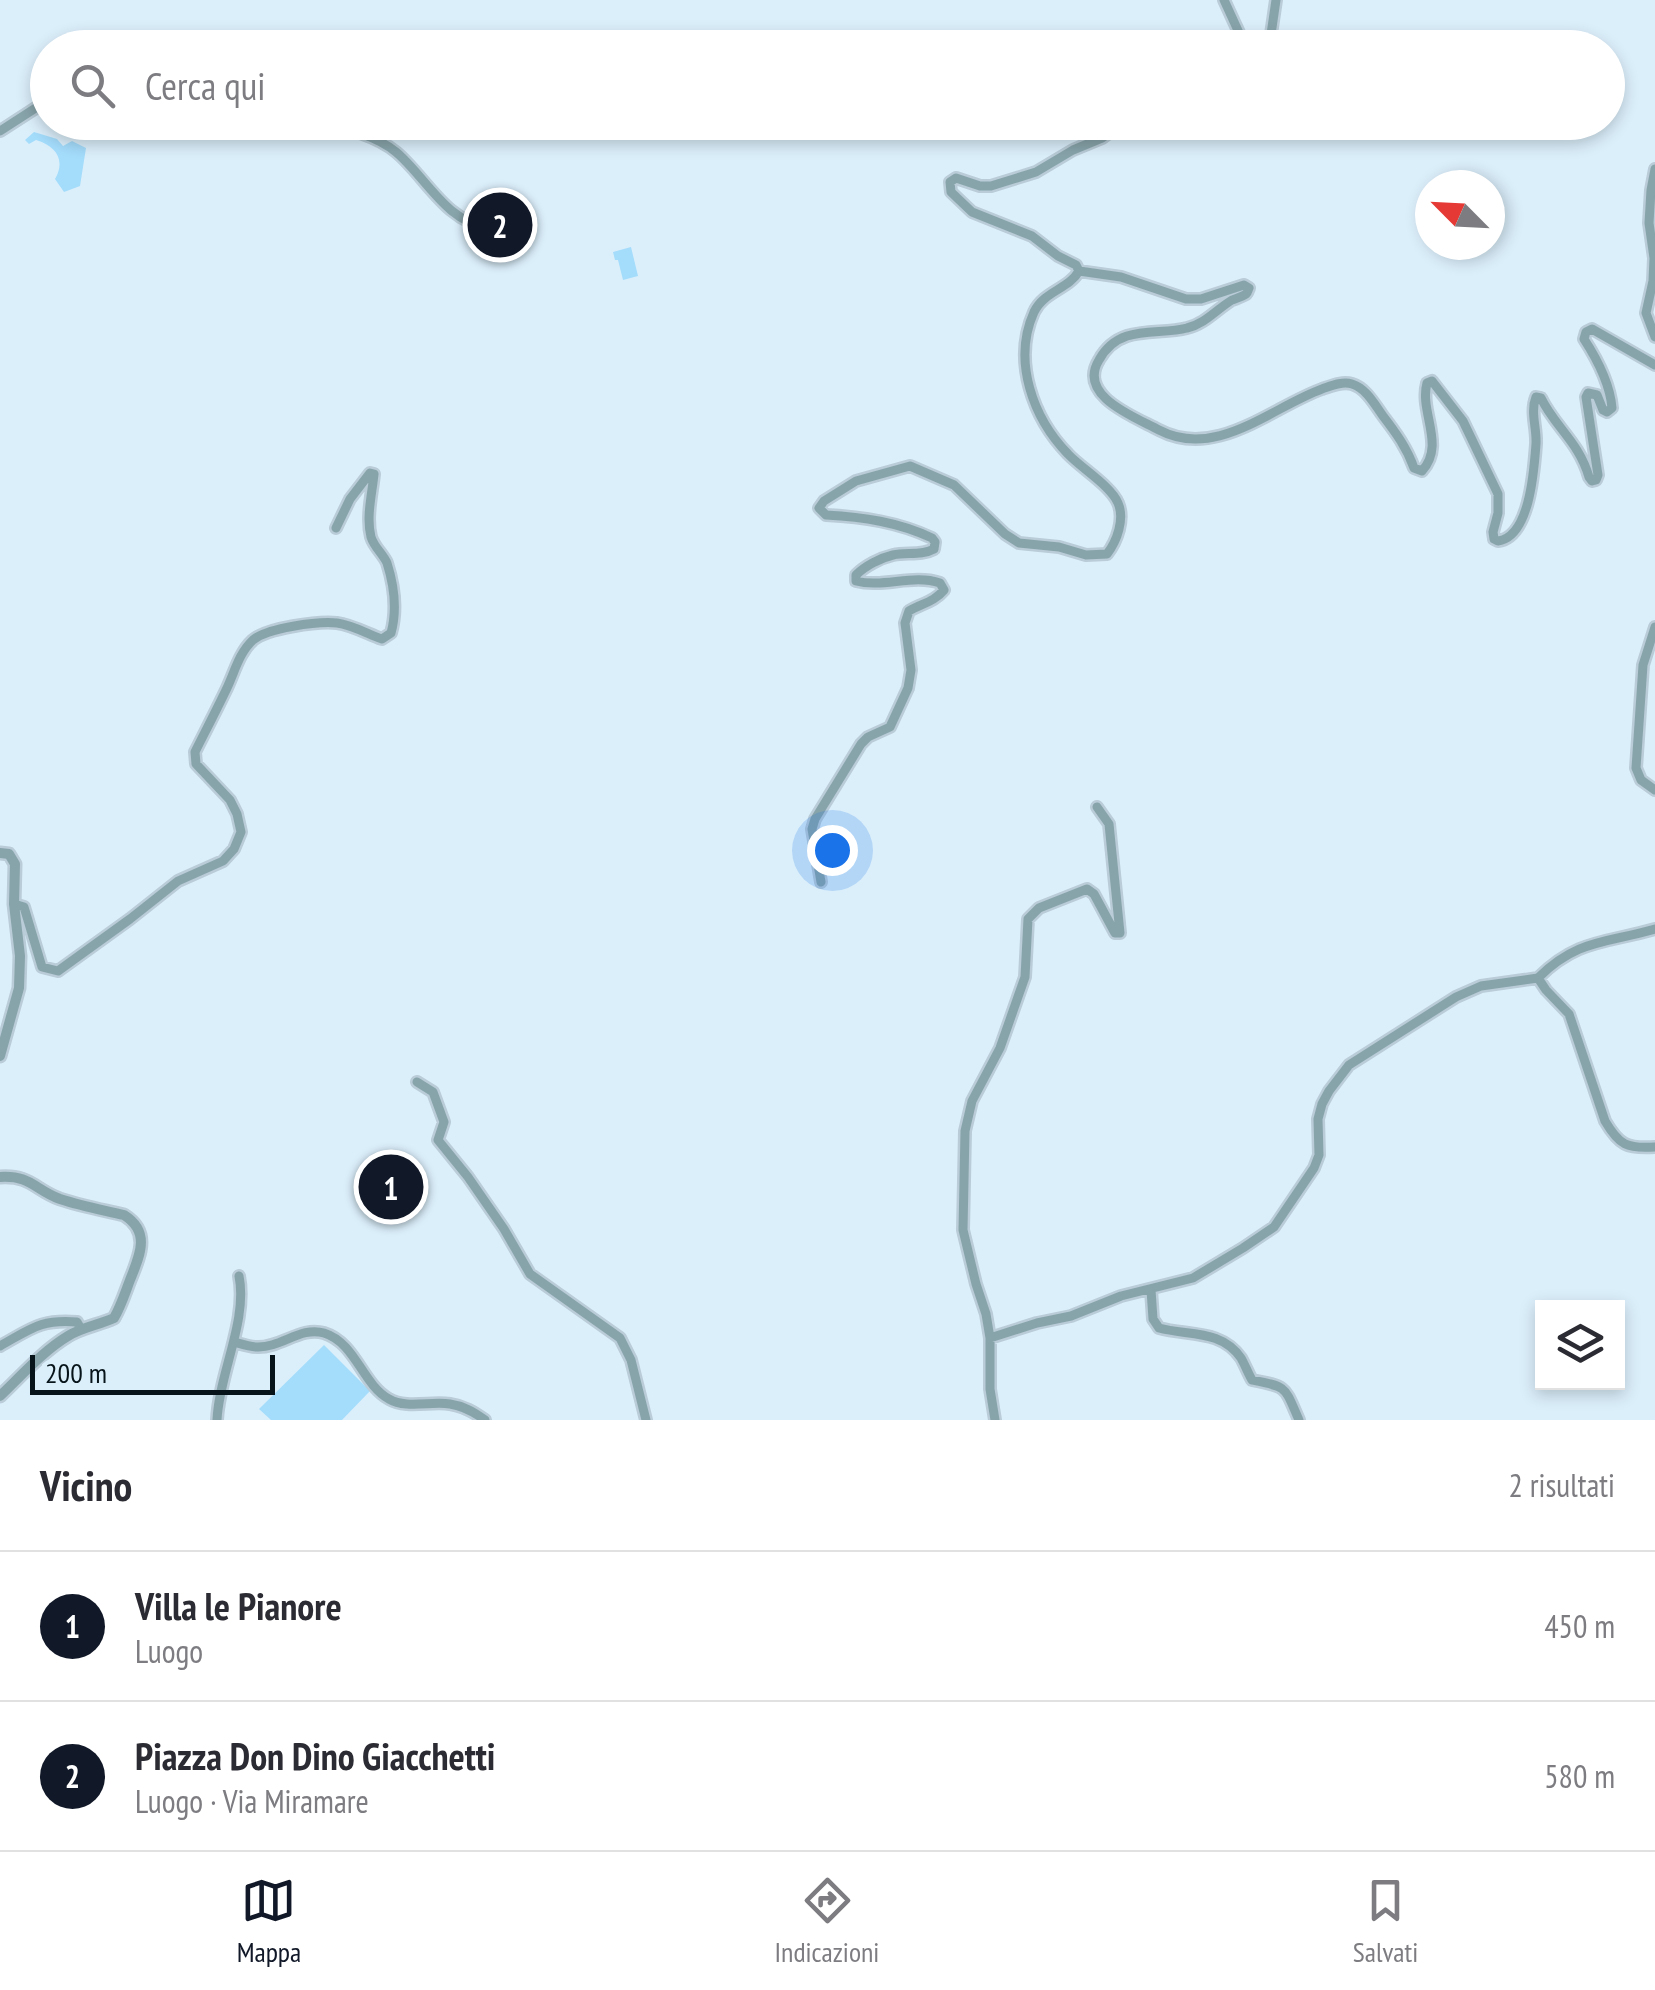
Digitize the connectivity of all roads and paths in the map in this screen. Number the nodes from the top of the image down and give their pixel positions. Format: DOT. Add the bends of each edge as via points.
graph roads {
  1 [pos="1224,0"];
  2 [pos="1276,0"];
  3 [pos="1238,30"];
  4 [pos="1272,30"];
  5 [pos="30,112"];
  6 [pos="0,131"];
  7 [pos="374,140"];
  8 [pos="1097,140"];
  9 [pos="1655,169"];
  10 [pos="488,226"];
  11 [pos="1079,271"];
  12 [pos="1655,337"];
  13 [pos="1655,366"];
  14 [pos="336,528"];
  15 [pos="1655,627"];
  16 [pos="1655,790"];
  17 [pos="1097,807"];
  18 [pos="0,853"];
  19 [pos="821,882"];
  20 [pos="14,904"];
  21 [pos="1655,929"];
  22 [pos="1538,978"];
  23 [pos="0,1056"];
  24 [pos="416,1082"];
  25 [pos="1655,1147"];
  26 [pos="0,1178"];
  27 [pos="238,1276"];
  28 [pos="1151,1290"];
  29 [pos="81,1330"];
  30 [pos="990,1338"];
  31 [pos="234,1342"];
  32 [pos="0,1346"];
  33 [pos="0,1396"];
  34 [pos="217,1420"];
  35 [pos="484,1420"];
  36 [pos="646,1420"];
  37 [pos="995,1420"];
  38 [pos="1299,1420"];
  1 -- 3 [label="street"];
  2 -- 4 [label="street"];
  5 -- 6 [label="street"];
  7 -- 10 [label="street" via="398,153 446,205"];
  8 -- 11 [label="street" via="1036,172 990,186 950,182 950,192 972,212 1032,236"];
  9 -- 12 [label="street" via="1649,222 1653,281 1646,312"];
  11 -- 13 [label="street" via="1186,299 1249,288 1190,328 1120,339 1096,364 1095,386 1114,406 1166,434 1217,436 1310,393 1352,384 1422,471 1431,456 1424,392 1432,382 1463,421 1498,494 1492,532 1498,541 1512,537 1529,502 1536,397 1596,480 1586,397 1597,395 1608,412 1612,399 1586,332 1592,329"];
  11 -- 19 [label="street" via="1043,298 1034,314 1025,369 1053,435 1119,504 1118,531 1107,554 1020,544 954,485 910,466 856,482 820,508 826,515 896,523 935,542 927,552 891,556 862,569 856,580 927,578 944,590 909,611 911,670 899,712 890,727 861,744 815,819"];
  14 -- 20 [label="street" via="350,499 374,474 370,526 393,592 391,633 382,639 337,624 274,630 256,637 238,660 195,752 196,764 238,814 241,832 234,849 178,881 58,971 42,967 24,907"];
  15 -- 16 [label="street" via="1643,664 1636,768"];
  17 -- 30 [label="street" via="1108,824 1120,933 1114,934 1088,889 1032,914 1021,988 969,1109 962,1230"];
  18 -- 20 [label="street" via="10,854 14,864"];
  20 -- 23 [label="street" via="19,988"];
  21 -- 22 [label="street" via="1578,948"];
  22 -- 25 [label="street" via="1569,1014 1613,1134 1634,1148"];
  22 -- 28 [label="street" via="1481,986 1456,997 1356,1060 1325,1097 1314,1168 1274,1227 1193,1278"];
  24 -- 36 [label="street" via="433,1092 444,1122 438,1140 530,1274 620,1338"];
  26 -- 29 [label="street" via="15,1176 53,1197 124,1215 142,1236 117,1314"];
  27 -- 31 [label="street"];
  28 -- 30 [label="street"];
  28 -- 38 [label="street" via="1159,1328 1225,1342 1252,1380 1286,1391"];
  29 -- 32 [label="street" via="77,1322 52,1321"];
  29 -- 33 [label="street"];
  30 -- 37 [label="street"];
  31 -- 34 [label="street"];
  31 -- 35 [label="street" via="256,1348 303,1332 323,1333 391,1401 448,1404"];
}
